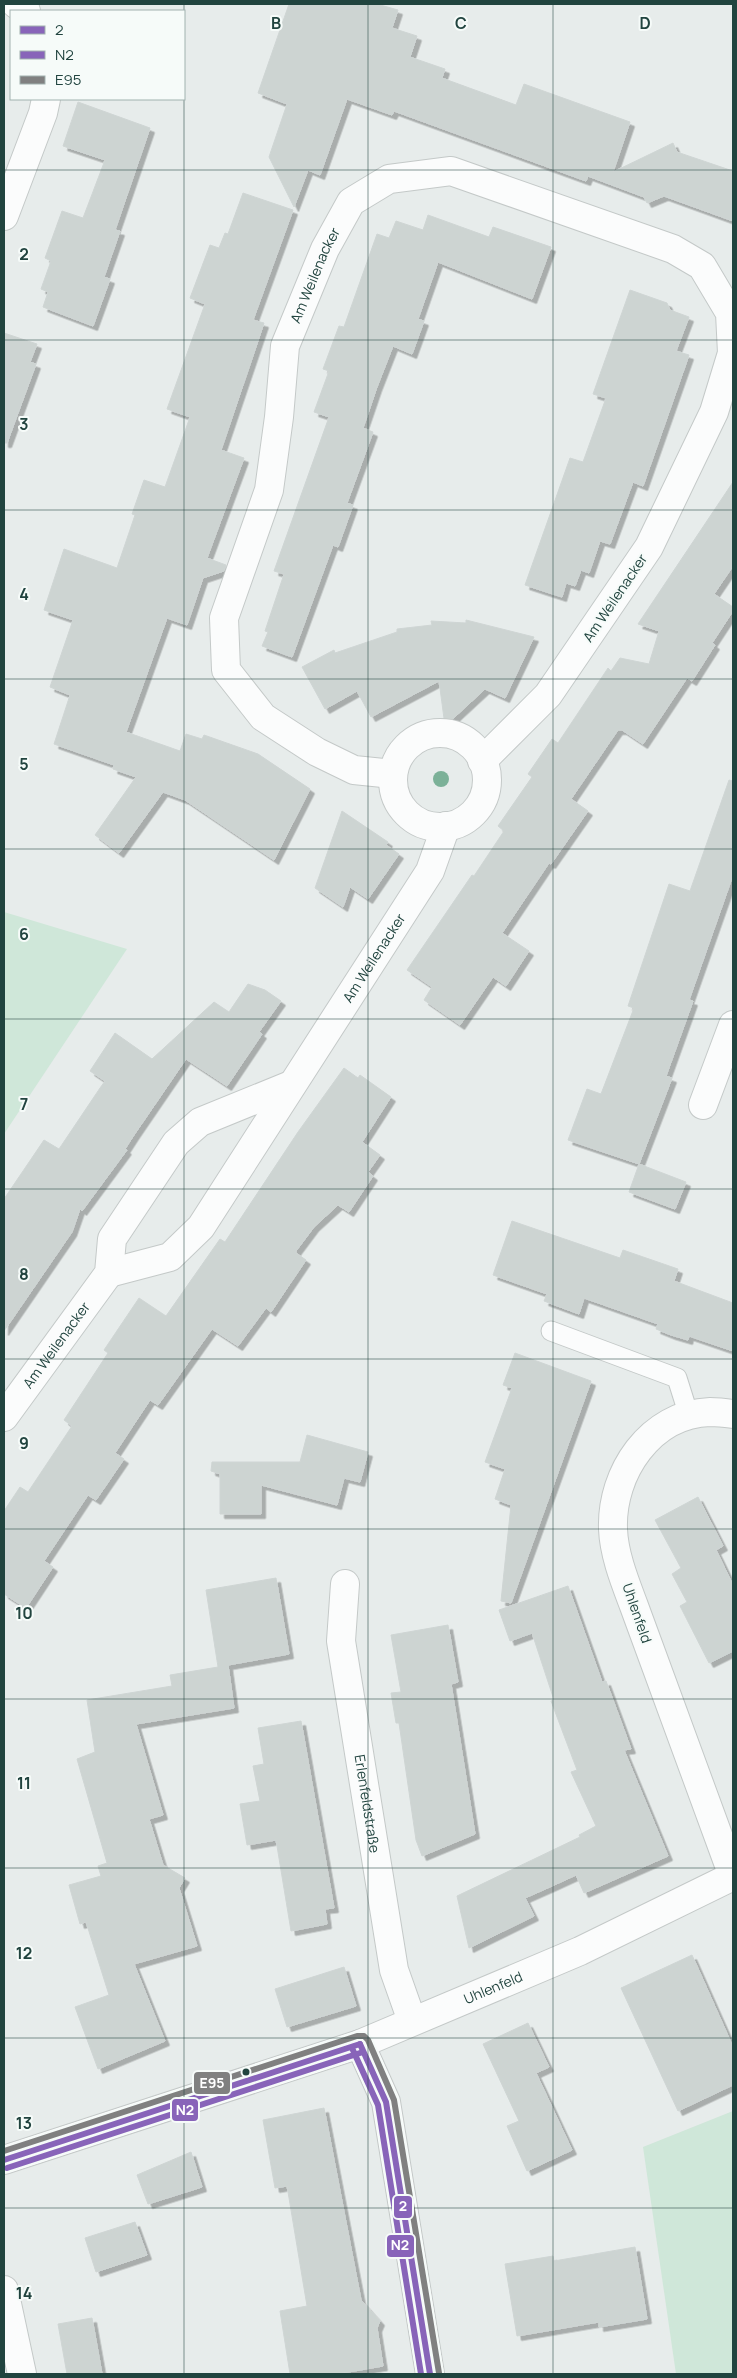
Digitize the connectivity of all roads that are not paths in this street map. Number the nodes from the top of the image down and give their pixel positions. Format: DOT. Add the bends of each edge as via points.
graph roads {
  1 [pos="46,100"];
  2 [pos="4,216"];
  3 [pos="724,415"];
  4 [pos="482,761"];
  5 [pos="393,774"];
  6 [pos="446,826"];
  7 [pos="733,1025"];
  8 [pos="292,1085"];
  9 [pos="703,1105"];
  10 [pos="109,1273"];
  11 [pos="551,1332"];
  12 [pos="733,1414"];
  13 [pos="689,1416"];
  14 [pos="4,1417"];
  15 [pos="345,1584"];
  16 [pos="412,2021"];
  17 [pos="360,2044"];
  18 [pos="4,2160"];
  19 [pos="4,2290"];
  20 [pos="22,2374"];
  21 [pos="430,2374"];
  1 -- 2 [label="street"];
  3 -- 4 [label="street, Am Weilenacker" via="650,547 548,695"];
  3 -- 5 [label="street, Am Weilenacker" via="732,353 730,313 702,266 673,249 450,171 390,179 351,202 325,249 285,346 269,490 224,618 226,670 262,717 317,752 354,770"];
  4 -- 5 [label="street" via="462,738 433,733 406,747"];
  4 -- 6 [label="street" via="486,781 480,802 460,822"];
  5 -- 6 [label="street" via="399,802 407,813 419,822"];
  6 -- 8 [label="street, Am Weilenacker" via="430,871"];
  7 -- 9 [label="street"];
  8 -- 10 [label="street, Am Weilenacker" via="201,1227 170,1257"];
  8 -- 10 [label="street" via="200,1122 176,1143 112,1239"];
  10 -- 14 [label="street, Am Weilenacker"];
  11 -- 13 [label="lane" via="677,1378"];
  12 -- 13 [label="street, Uhlenfeld" via="710,1412"];
  13 -- 16 [label="street, Uhlenfeld" via="664,1427 642,1444 626,1466 616,1495 613,1529 619,1562 634,1606 733,1876 580,1951"];
  15 -- 16 [label="street, Erlenfeldstraße" via="341,1641 394,1970"];
  16 -- 17 [label="street, Uhlenfeld"];
  17 -- 18 [label="street"];
  17 -- 21 [label="street" via="386,2102"];
  19 -- 20 [label="street"];
}
